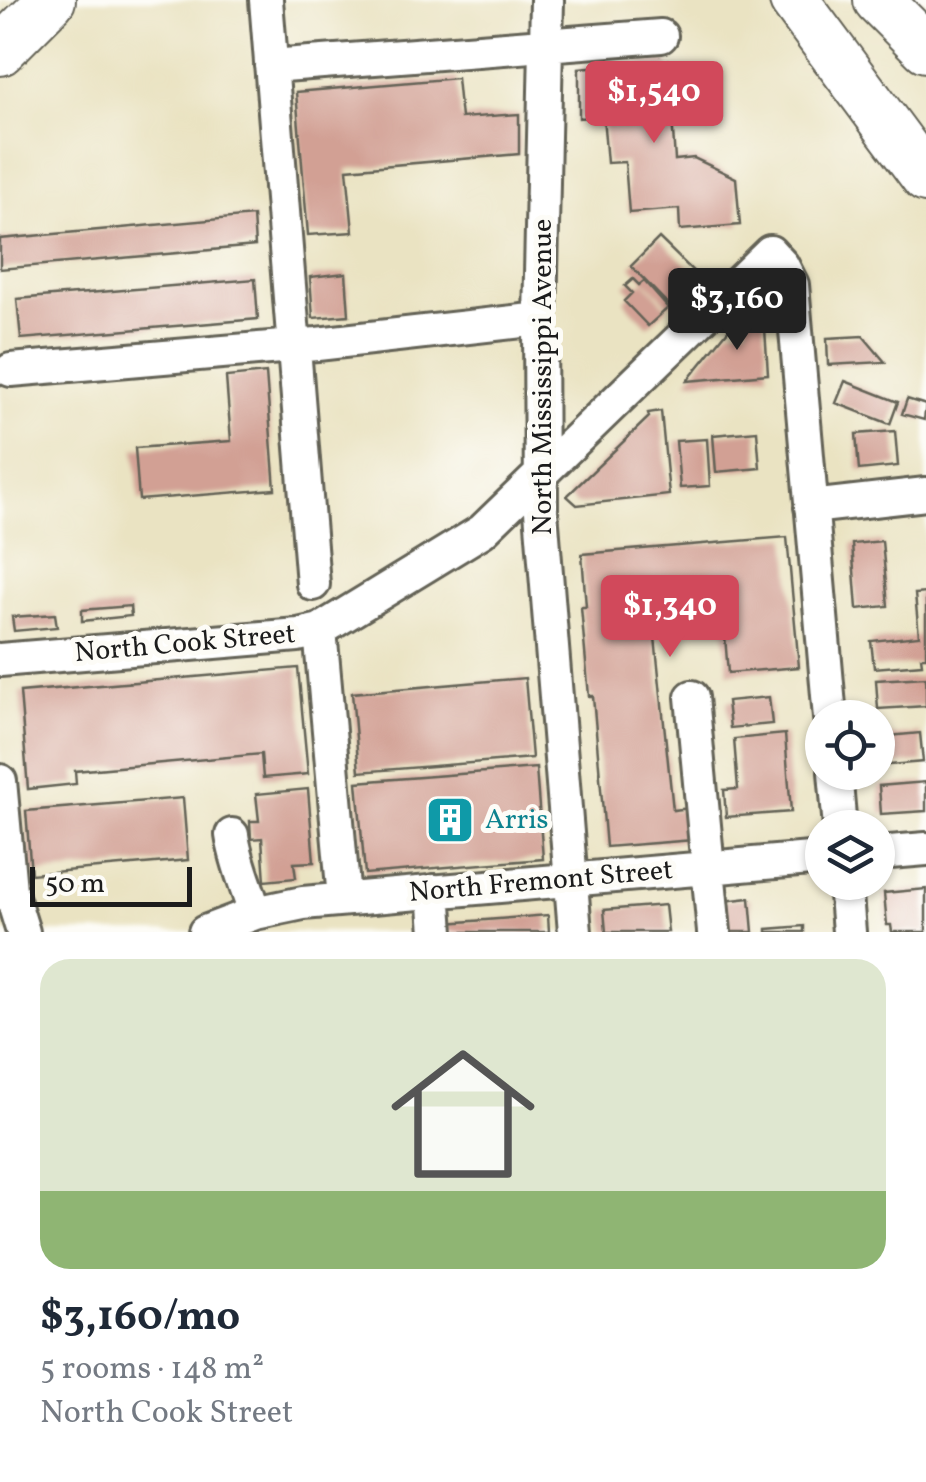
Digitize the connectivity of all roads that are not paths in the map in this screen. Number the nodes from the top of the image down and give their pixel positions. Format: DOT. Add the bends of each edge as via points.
graph roads {
  1 [pos="51,0"];
  2 [pos="266,0"];
  3 [pos="547,0"];
  4 [pos="794,0"];
  5 [pos="878,0"];
  6 [pos="661,36"];
  7 [pos="546,44"];
  8 [pos="926,48"];
  9 [pos="0,51"];
  10 [pos="271,66"];
  11 [pos="926,178"];
  12 [pos="540,319"];
  13 [pos="294,346"];
  14 [pos="11,370"];
  15 [pos="540,476"];
  16 [pos="926,494"];
  17 [pos="811,507"];
  18 [pos="312,584"];
  19 [pos="320,630"];
  20 [pos="0,660"];
  21 [pos="692,697"];
  22 [pos="828,700"];
  23 [pos="0,781"];
  24 [pos="232,835"];
  25 [pos="926,849"];
  26 [pos="895,852"];
  27 [pos="805,859"];
  28 [pos="708,868"];
  29 [pos="570,879"];
  30 [pos="434,891"];
  31 [pos="344,899"];
  32 [pos="846,900"];
  33 [pos="255,913"];
  34 [pos="305,917"];
  35 [pos="24,932"];
  36 [pos="205,932"];
  37 [pos="437,932"];
  38 [pos="575,932"];
  39 [pos="714,932"];
  40 [pos="849,932"];
  1 -- 9 [label="highway"];
  2 -- 10 [label="street"];
  3 -- 7 [label="street, North Mississippi Avenue"];
  4 -- 11 [label="highway"];
  5 -- 8 [label="highway"];
  6 -- 7 [label="street"];
  7 -- 10 [label="street"];
  7 -- 12 [label="street, North Mississippi Avenue"];
  10 -- 13 [label="street"];
  12 -- 13 [label="street"];
  12 -- 15 [label="street, North Mississippi Avenue"];
  13 -- 14 [label="street"];
  13 -- 18 [label="street"];
  15 -- 17 [label="street, North Cook Street" via="770,252 792,284"];
  15 -- 19 [label="street, North Cook Street" via="482,531"];
  15 -- 29 [label="street, North Mississippi Avenue"];
  16 -- 17 [label="street"];
  17 -- 22 [label="street"];
  19 -- 20 [label="street, North Cook Street"];
  19 -- 31 [label="street"];
  21 -- 28 [label="street"];
  23 -- 35 [label="street" via="10,890"];
  24 -- 33 [label="street"];
  25 -- 26 [label="street"];
  27 -- 28 [label="street, North Fremont Street"];
  28 -- 29 [label="street, North Fremont Street"];
  28 -- 39 [label="street"];
  29 -- 30 [label="street, North Fremont Street"];
  29 -- 38 [label="street, North Mississippi Avenue"];
  30 -- 31 [label="street, North Fremont Street"];
  30 -- 37 [label="street"];
  31 -- 34 [label="street, North Fremont Street"];
  32 -- 40 [label="street"];
  33 -- 34 [label="street, North Fremont Street"];
  33 -- 36 [label="street, North Fremont Street"];
}
